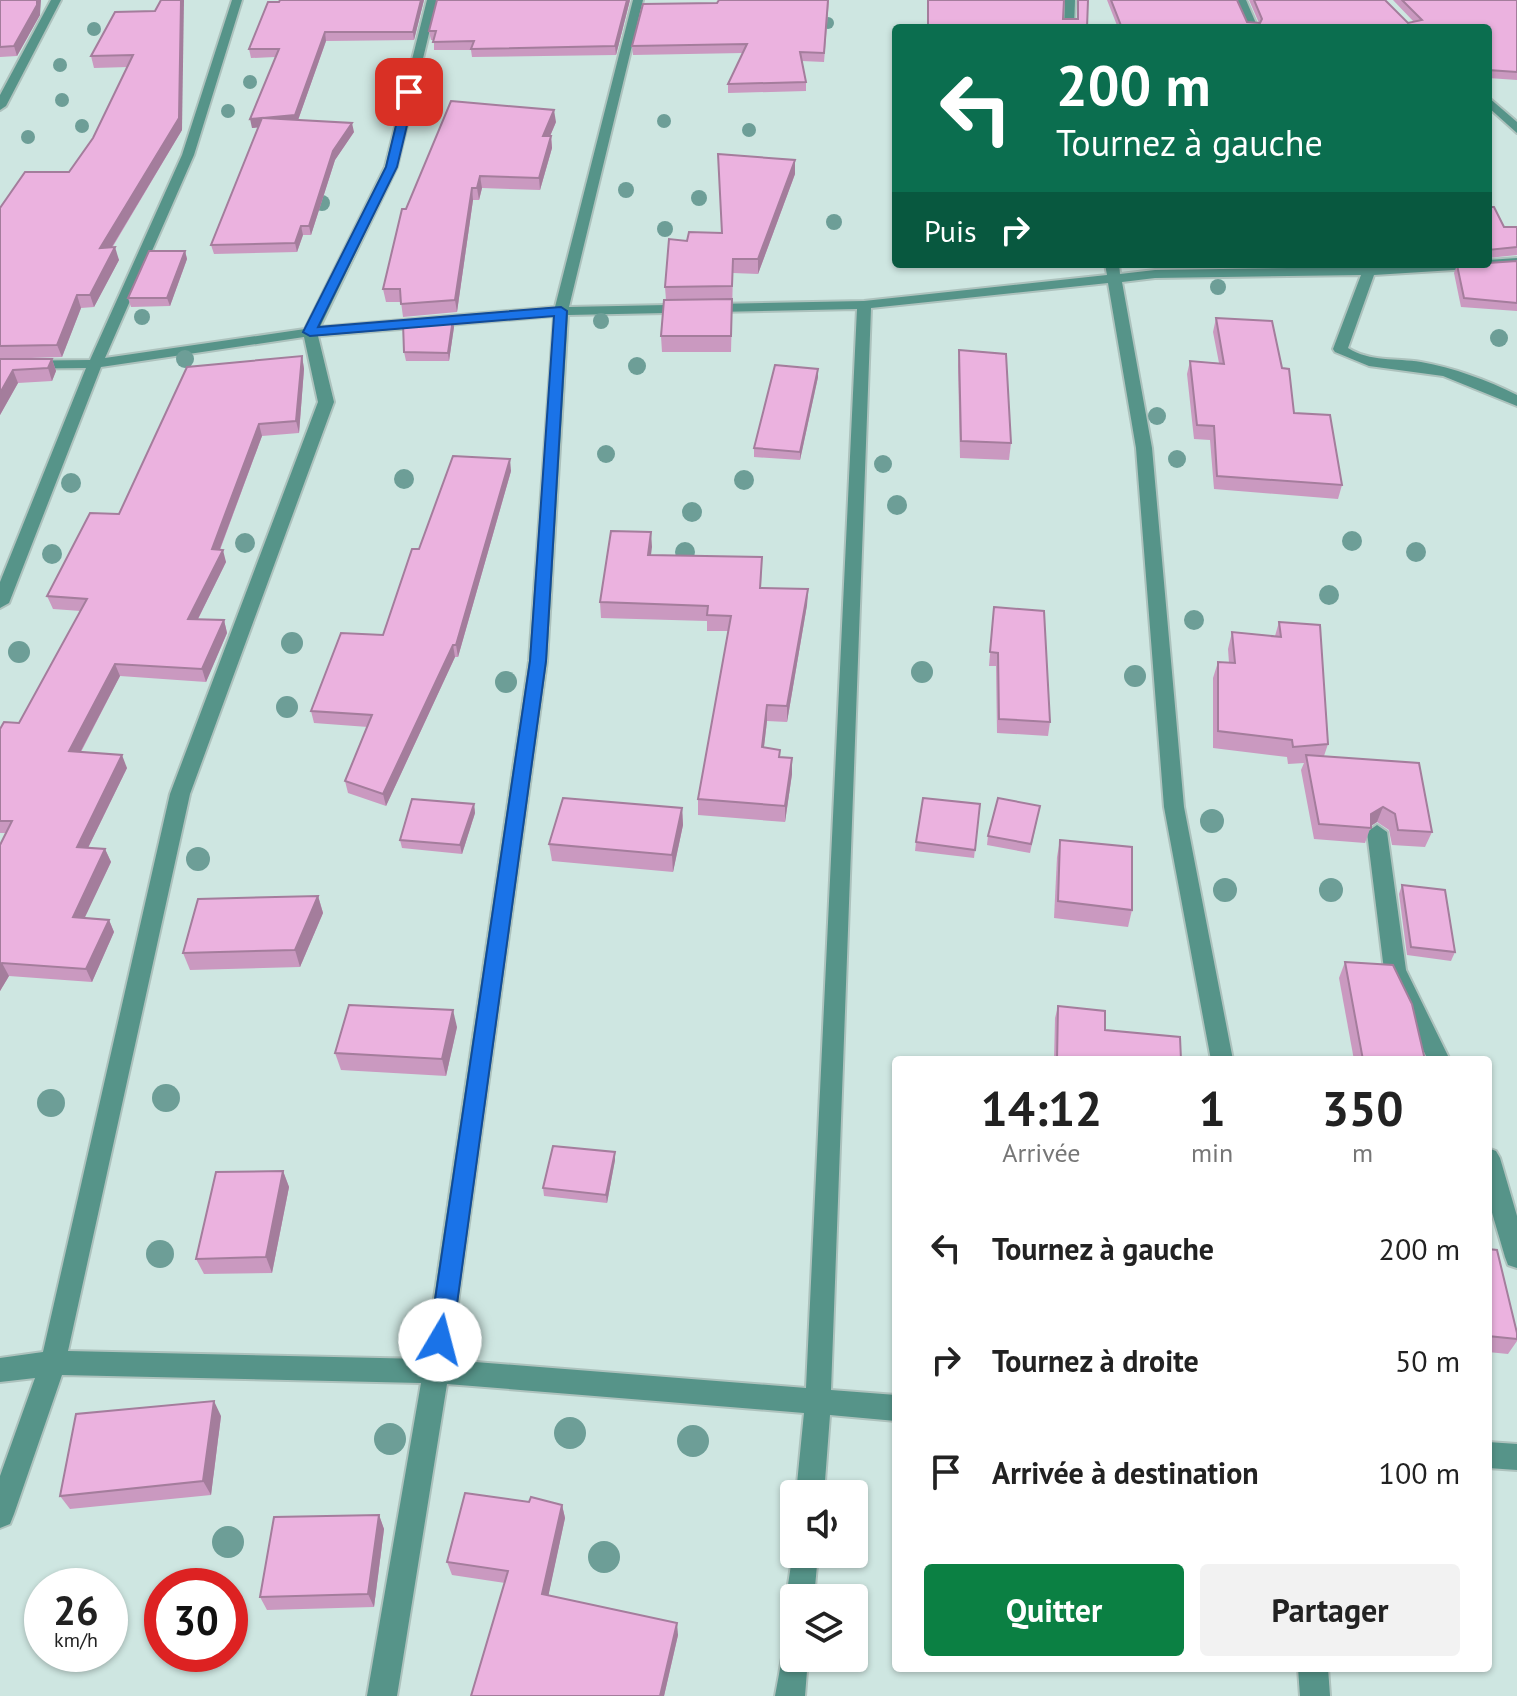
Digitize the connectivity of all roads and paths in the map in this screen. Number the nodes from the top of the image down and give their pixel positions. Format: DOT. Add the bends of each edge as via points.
graph roads {
  1 [pos="56,0"];
  2 [pos="237,0"];
  3 [pos="432,0"];
  4 [pos="638,0"];
  5 [pos="1070,0"];
  6 [pos="1241,0"];
  7 [pos="1069,24"];
  8 [pos="1251,24"];
  9 [pos="1492,105"];
  10 [pos="0,106"];
  11 [pos="1517,129"];
  12 [pos="1517,262"];
  13 [pos="1492,263"];
  14 [pos="1367,268"];
  15 [pos="1113,271"];
  16 [pos="864,305"];
  17 [pos="561,311"];
  18 [pos="310,332"];
  19 [pos="95,364"];
  20 [pos="0,365"];
  21 [pos="1517,401"];
  22 [pos="0,603"];
  23 [pos="1377,832"];
  24 [pos="1221,1056"];
  25 [pos="1437,1056"];
  26 [pos="1492,1172"];
  27 [pos="1517,1257"];
  28 [pos="53,1363"];
  29 [pos="0,1370"];
  30 [pos="436,1371"];
  31 [pos="818,1401"];
  32 [pos="892,1408"];
  33 [pos="1492,1455"];
  34 [pos="1517,1457"];
  35 [pos="811,1480"];
  36 [pos="0,1514"];
  37 [pos="792,1672"];
  38 [pos="1313,1672"];
  39 [pos="382,1696"];
  40 [pos="790,1696"];
  41 [pos="1315,1696"];
  1 -- 10 [label="street"];
  2 -- 19 [label="street" via="188,155"];
  3 -- 18 [label="street" via="391,167"];
  4 -- 17 [label="street"];
  5 -- 7 [label="street"];
  6 -- 8 [label="street"];
  9 -- 11 [label="street"];
  12 -- 13 [label="street"];
  14 -- 15 [label="street"];
  14 -- 21 [label="street" via="1340,349 1346,355 1423,367"];
  15 -- 16 [label="street"];
  15 -- 24 [label="street" via="1144,448 1174,807"];
  16 -- 17 [label="street"];
  16 -- 31 [label="street"];
  17 -- 18 [label="street"];
  17 -- 30 [label="street" via="538,661"];
  18 -- 19 [label="street"];
  18 -- 28 [label="street" via="326,402 180,794"];
  19 -- 20 [label="street"];
  19 -- 22 [label="street"];
  23 -- 25 [label="street" via="1395,970"];
  26 -- 27 [label="street"];
  28 -- 29 [label="street"];
  28 -- 30 [label="street"];
  28 -- 36 [label="street"];
  30 -- 31 [label="street"];
  30 -- 39 [label="street"];
  31 -- 32 [label="street"];
  31 -- 35 [label="street"];
  33 -- 34 [label="street"];
  37 -- 40 [label="street"];
  38 -- 41 [label="street"];
}
